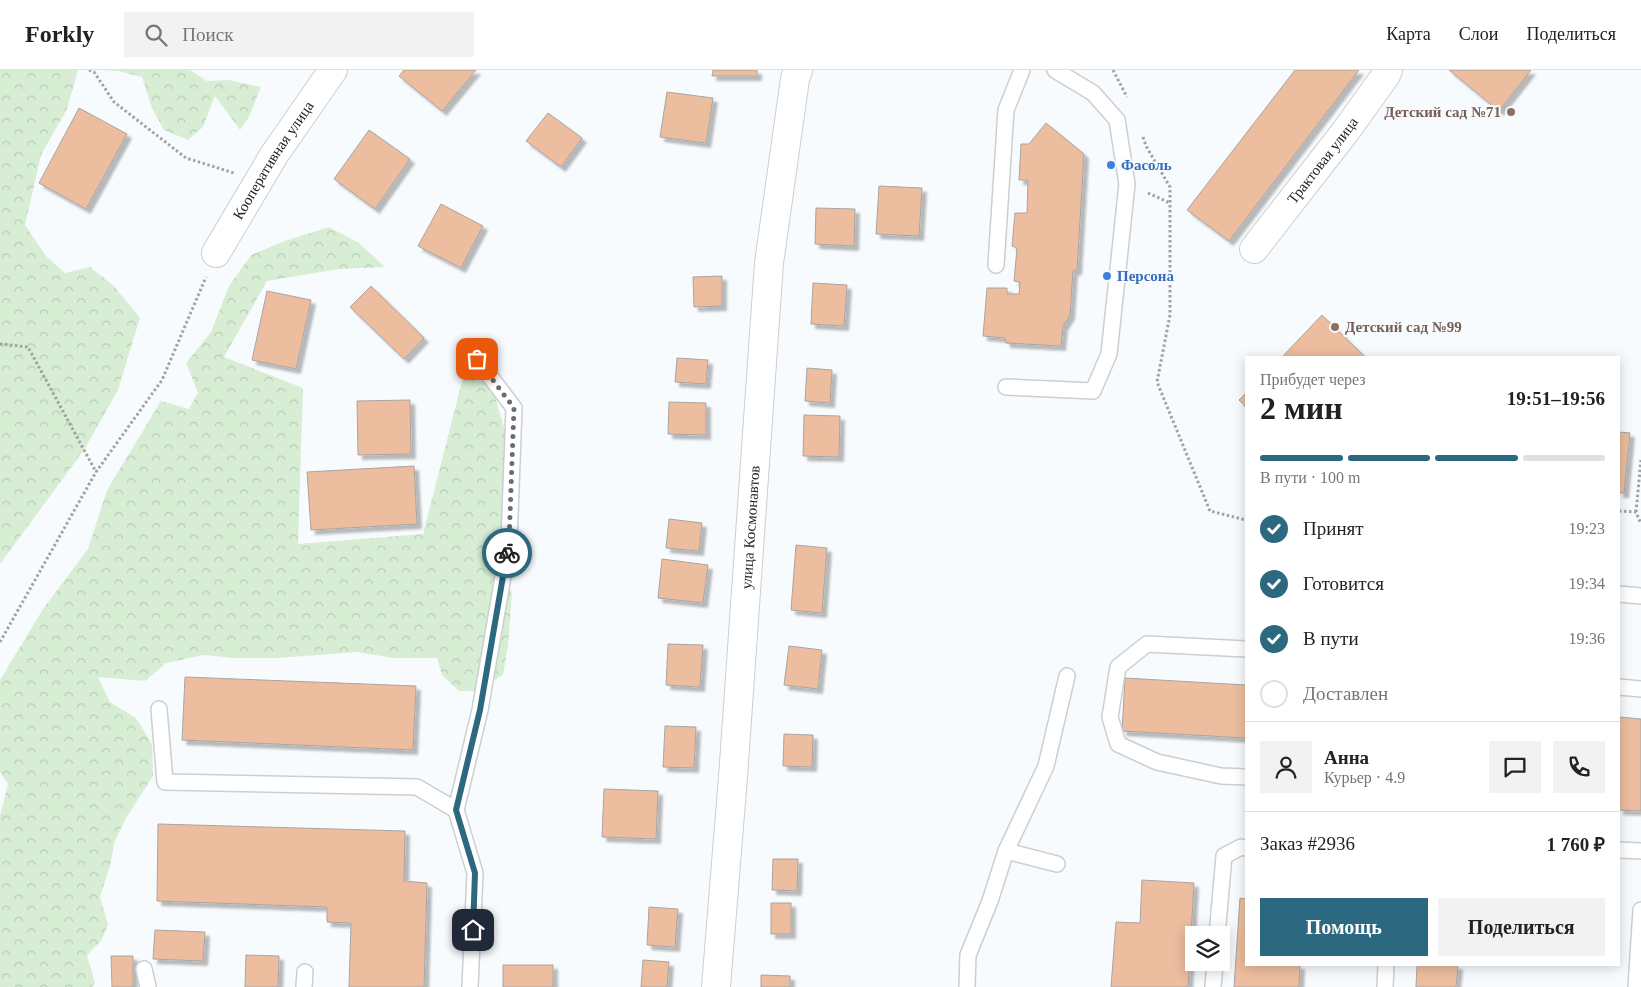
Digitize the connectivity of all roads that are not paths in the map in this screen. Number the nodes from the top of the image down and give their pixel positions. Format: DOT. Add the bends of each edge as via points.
graph roads {
  1 [pos="333,70"];
  2 [pos="798,70"];
  3 [pos="1022,70"];
  4 [pos="1055,70"];
  5 [pos="1388,70"];
  6 [pos="1254,249"];
  7 [pos="216,253"];
  8 [pos="996,265"];
  9 [pos="477,359"];
  10 [pos="1006,386"];
  11 [pos="1620,594"];
  12 [pos="1641,596"];
  13 [pos="1245,649"];
  14 [pos="1067,676"];
  15 [pos="1620,687"];
  16 [pos="1641,689"];
  17 [pos="159,709"];
  18 [pos="1245,777"];
  19 [pos="456,810"];
  20 [pos="1245,848"];
  21 [pos="1620,850"];
  22 [pos="1006,851"];
  23 [pos="1641,851"];
  24 [pos="1057,864"];
  25 [pos="1641,910"];
  26 [pos="1218,926"];
  27 [pos="1386,966"];
  28 [pos="144,969"];
  29 [pos="1214,971"];
  30 [pos="967,986"];
  31 [pos="148,987"];
  32 [pos="470,987"];
  33 [pos="716,987"];
  34 [pos="1213,987"];
  35 [pos="1385,987"];
  36 [pos="1636,987"];
  1 -- 7 [label="street, Кооперативная улица" via="274,155"];
  2 -- 33 [label="street, улица Космонавтов" via="769,263"];
  3 -- 8 [label="lane" via="1006,110"];
  4 -- 10 [label="lane" via="1093,93 1117,120 1127,184 1108,354 1093,391"];
  5 -- 6 [label="street, Трактовая улица" via="1345,132"];
  9 -- 19 [label="lane" via="514,408 509,542 480,710"];
  11 -- 12 [label="lane"];
  13 -- 18 [label="lane" via="1147,644 1118,667 1110,717 1118,744 1156,762 1222,776"];
  14 -- 22 [label="lane" via="1046,766"];
  15 -- 16 [label="lane"];
  17 -- 19 [label="lane" via="165,782 417,787"];
  19 -- 32 [label="lane" via="475,873"];
  20 -- 26 [label="lane" via="1224,856"];
  21 -- 23 [label="lane"];
  22 -- 24 [label="lane"];
  22 -- 30 [label="lane" via="968,954"];
  25 -- 36 [label="lane"];
  27 -- 35 [label="lane"];
  28 -- 31 [label="lane"];
  29 -- 34 [label="lane"];
}
